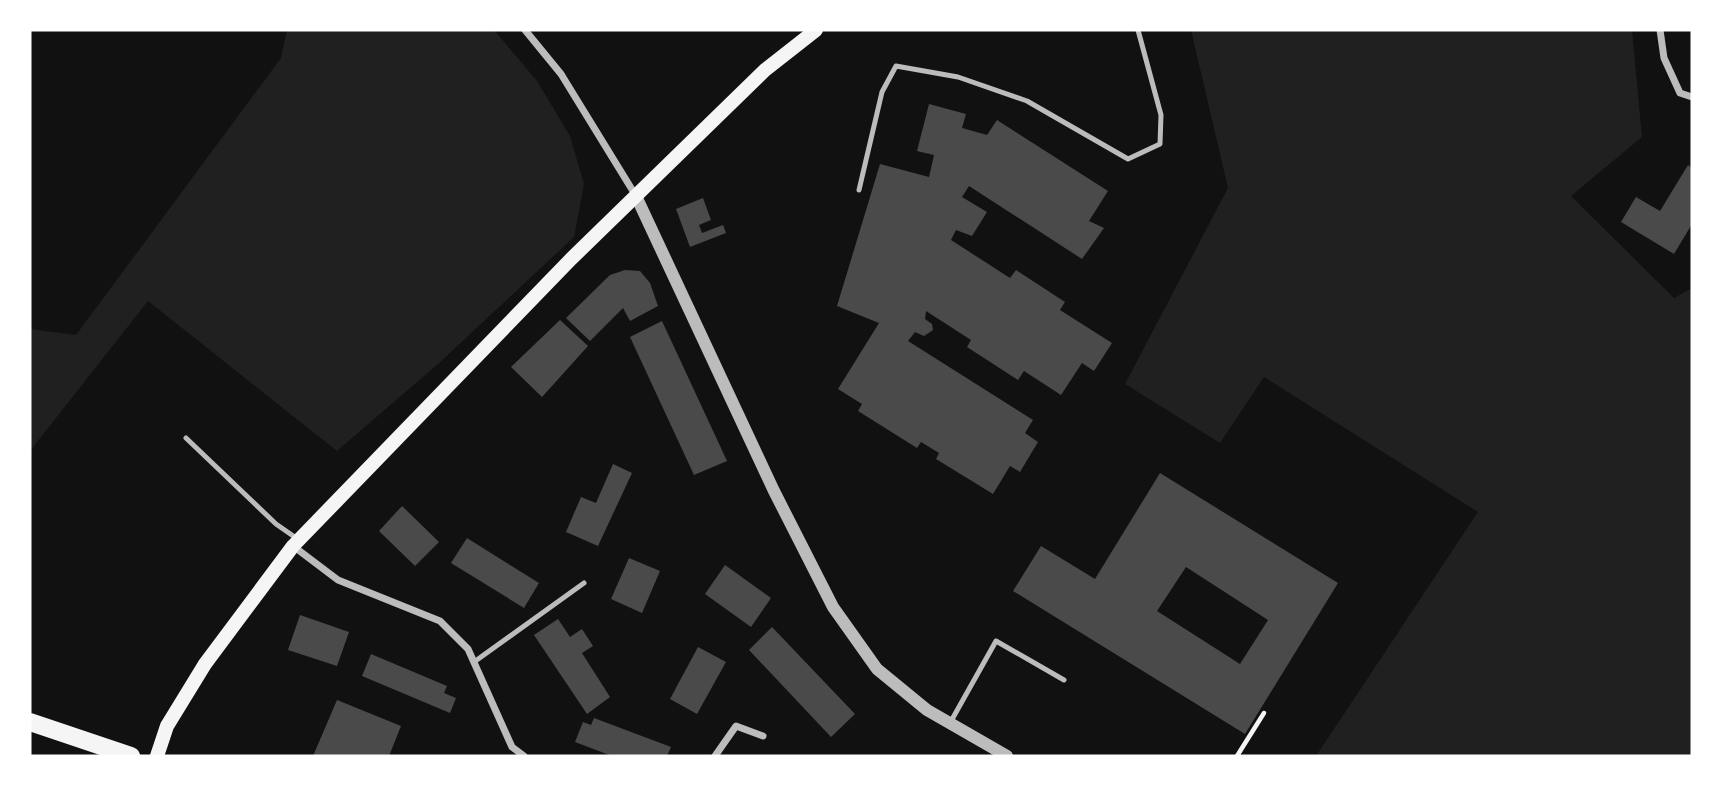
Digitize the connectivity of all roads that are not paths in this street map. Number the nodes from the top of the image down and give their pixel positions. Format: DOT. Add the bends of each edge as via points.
graph roads {
  1 [pos="525,30"];
  2 [pos="816,30"];
  3 [pos="1138,30"];
  4 [pos="1660,30"];
  5 [pos="1692,97"];
  6 [pos="859,190"];
  7 [pos="636,196"];
  8 [pos="186,438"];
  9 [pos="296,543"];
  10 [pos="584,583"];
  11 [pos="474,662"];
  12 [pos="1064,680"];
  13 [pos="30,722"];
  14 [pos="950,723"];
  15 [pos="763,736"];
  16 [pos="131,756"];
  17 [pos="157,756"];
  18 [pos="524,756"];
  19 [pos="715,756"];
  20 [pos="1007,756"];
  1 -- 7 [label="street" via="561,74"];
  2 -- 7 [label="main road" via="765,69"];
  3 -- 6 [label="lane" via="1161,115 1160,144 1128,159 1027,101 958,77 896,66 881,92"];
  4 -- 5 [label="street" via="1664,58 1679,93"];
  7 -- 9 [label="main road"];
  7 -- 14 [label="street" via="833,607 877,669"];
  8 -- 9 [label="lane"];
  9 -- 11 [label="street" via="338,580 440,621 468,649"];
  9 -- 17 [label="main road" via="205,664 167,726"];
  10 -- 11 [label="lane"];
  11 -- 18 [label="street" via="512,747"];
  12 -- 14 [label="lane" via="996,641"];
  13 -- 16 [label="main road"];
  14 -- 20 [label="street"];
  15 -- 19 [label="street" via="736,726"];
}
